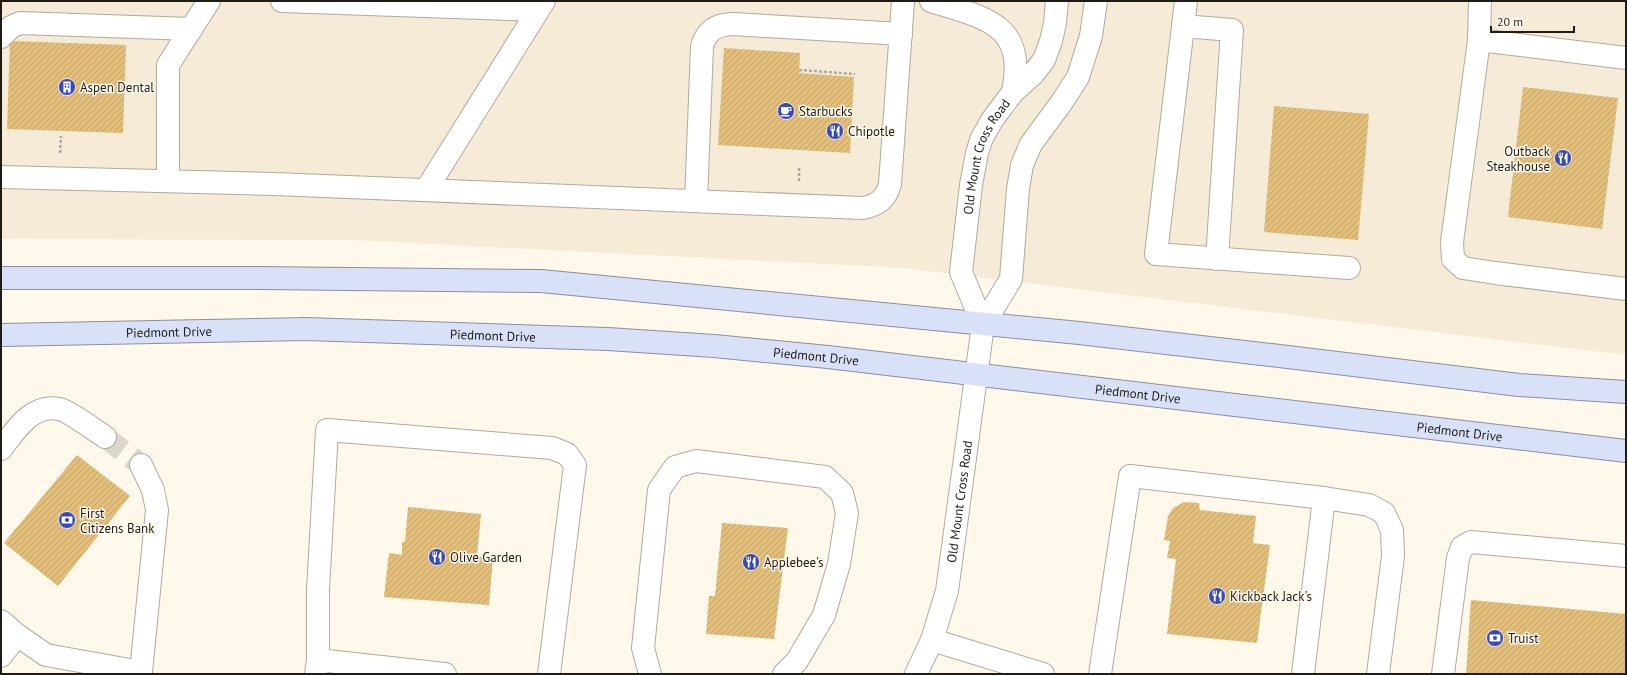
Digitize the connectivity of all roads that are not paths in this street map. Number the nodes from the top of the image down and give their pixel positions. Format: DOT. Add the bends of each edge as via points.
graph roads {
  1 [pos="209,1"];
  2 [pos="282,1"];
  3 [pos="903,1"];
  4 [pos="931,1"];
  5 [pos="1057,1"];
  6 [pos="1096,1"];
  7 [pos="1186,1"];
  8 [pos="1480,1"];
  9 [pos="541,5"];
  10 [pos="1183,26"];
  11 [pos="191,29"];
  12 [pos="901,34"];
  13 [pos="1,37"];
  14 [pos="1479,40"];
  15 [pos="1626,58"];
  16 [pos="1012,92"];
  17 [pos="1,177"];
  18 [pos="168,181"];
  19 [pos="426,190"];
  20 [pos="696,202"];
  21 [pos="1217,259"];
  22 [pos="1350,268"];
  23 [pos="1,278"];
  24 [pos="1626,289"];
  25 [pos="983,325"];
  26 [pos="1,335"];
  27 [pos="976,375"];
  28 [pos="1626,392"];
  29 [pos="105,437"];
  30 [pos="1,449"];
  31 [pos="1626,451"];
  32 [pos="141,465"];
  33 [pos="1324,498"];
  34 [pos="1626,556"];
  35 [pos="9,628"];
  36 [pos="932,640"];
  37 [pos="1,656"];
  38 [pos="317,667"];
  39 [pos="140,673"];
  40 [pos="445,674"];
  41 [pos="549,674"];
  42 [pos="650,674"];
  43 [pos="784,674"];
  44 [pos="916,674"];
  45 [pos="1043,674"];
  46 [pos="1100,674"];
  47 [pos="1303,674"];
  48 [pos="1378,674"];
  49 [pos="1443,674"];
  1 -- 11 [label="street"];
  2 -- 9 [label="street"];
  3 -- 12 [label="street"];
  4 -- 16 [label="street" via="980,17 1003,31 1014,53 1015,74"];
  5 -- 16 [label="street, Old Mount Cross Road" via="1053,33 1044,60 1033,74"];
  6 -- 25 [label="street, Old Mount Cross Road" via="1091,36 1078,77 1031,144 1022,165 1011,279"];
  7 -- 10 [label="street"];
  8 -- 14 [label="street"];
  9 -- 19 [label="street"];
  10 -- 21 [label="street" via="1232,30"];
  10 -- 21 [label="street" via="1156,254"];
  11 -- 13 [label="street" via="20,23 11,26"];
  11 -- 18 [label="street" via="168,64"];
  12 -- 20 [label="street" via="890,184 882,201 863,208"];
  12 -- 20 [label="street" via="732,24 718,26 709,31 704,40 702,55"];
  14 -- 15 [label="street"];
  14 -- 24 [label="street" via="1452,242 1453,259 1463,268"];
  16 -- 25 [label="street, Old Mount Cross Road" via="981,140 971,185 961,272"];
  17 -- 18 [label="street"];
  18 -- 19 [label="street"];
  19 -- 20 [label="street"];
  21 -- 22 [label="street"];
  23 -- 25 [label="main road" via="541,281"];
  25 -- 27 [label="street, Old Mount Cross Road"];
  25 -- 28 [label="main road" via="1255,353 1519,386"];
  26 -- 27 [label="main road, Piedmont Drive" via="306,329 608,339 828,357"];
  27 -- 31 [label="main road, Piedmont Drive"];
  27 -- 36 [label="street, Old Mount Cross Road" via="947,591"];
  29 -- 30 [label="street" via="60,409 42,409 24,420"];
  32 -- 39 [label="street" via="153,490 157,510"];
  33 -- 46 [label="street" via="1130,476"];
  33 -- 47 [label="street"];
  33 -- 48 [label="street" via="1370,506 1384,513 1392,530 1393,556"];
  34 -- 49 [label="street" via="1471,542 1462,548 1458,558"];
  35 -- 37 [label="street"];
  35 -- 39 [label="street" via="46,654"];
  36 -- 44 [label="street, Old Mount Cross Road"];
  36 -- 45 [label="street"];
  38 -- 40 [label="street"];
  38 -- 41 [label="street" via="318,590 327,430 552,448 567,454 575,465"];
  42 -- 43 [label="street" via="643,648 659,490 675,467 696,461 825,476 842,493 847,513 839,564 824,615 797,661"];
}
